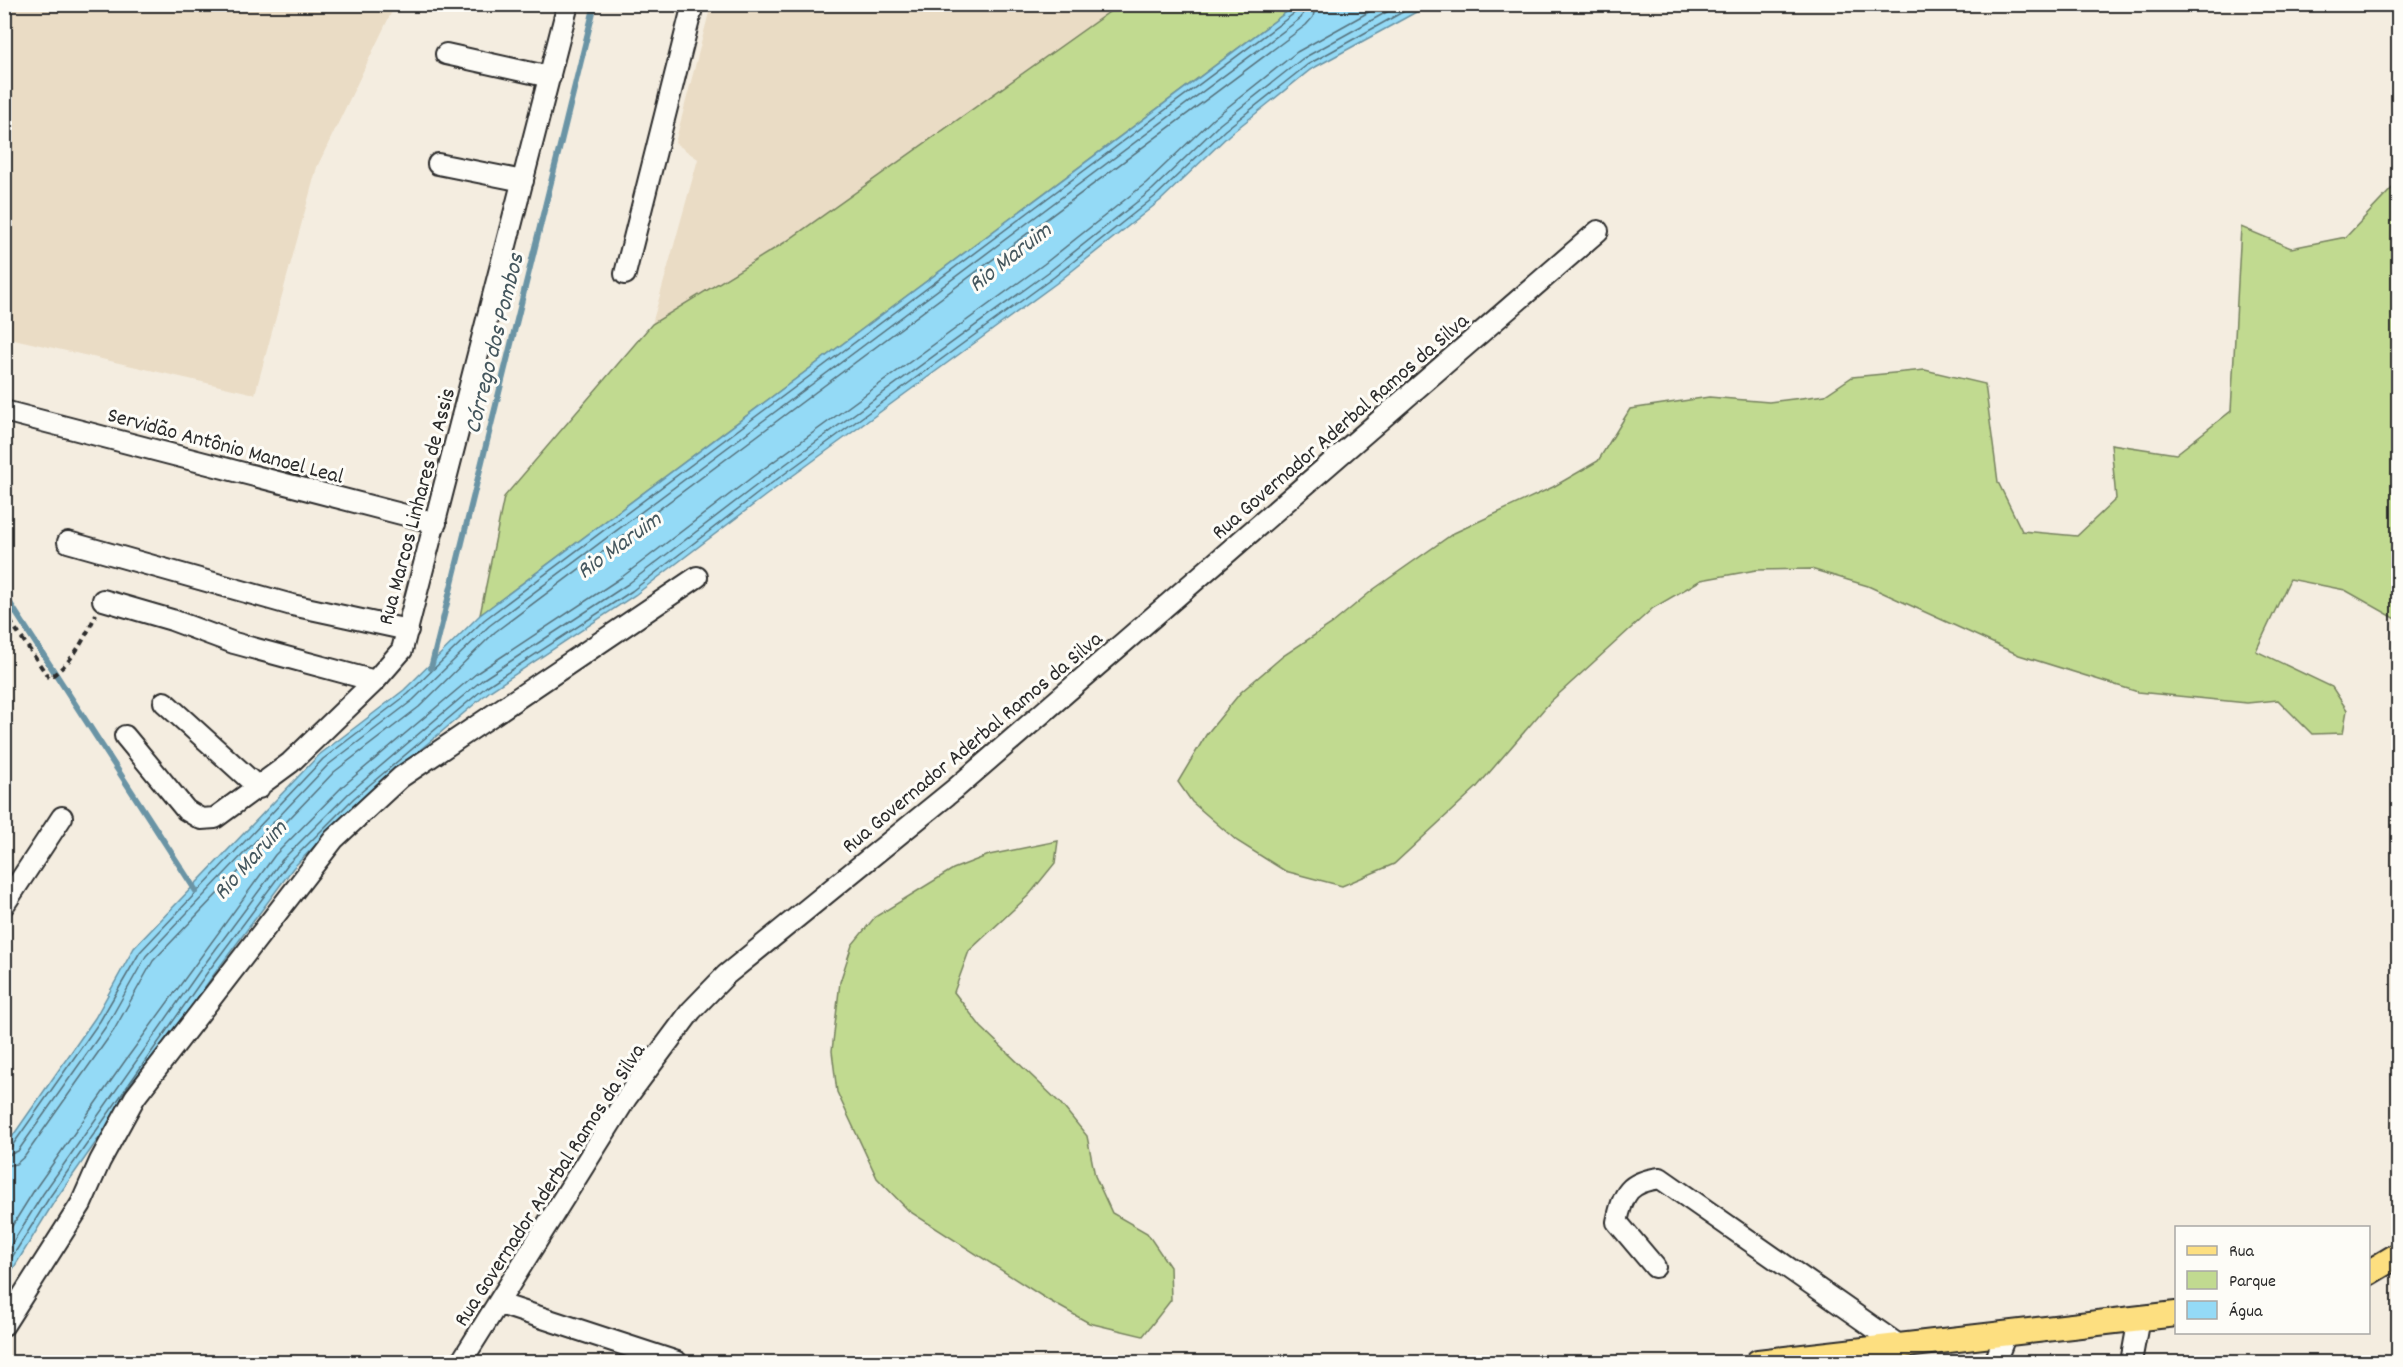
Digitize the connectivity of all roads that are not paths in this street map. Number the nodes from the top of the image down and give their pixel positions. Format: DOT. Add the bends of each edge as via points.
graph roads {
  1 [pos="568,4"];
  2 [pos="693,4"];
  3 [pos="446,54"];
  4 [pos="550,77"];
  5 [pos="438,164"];
  6 [pos="523,181"];
  7 [pos="1598,231"];
  8 [pos="625,274"];
  9 [pos="4,411"];
  10 [pos="436,523"];
  11 [pos="68,542"];
  12 [pos="697,577"];
  13 [pos="103,600"];
  14 [pos="408,630"];
  15 [pos="375,681"];
  16 [pos="164,702"];
  17 [pos="125,736"];
  18 [pos="258,788"];
  19 [pos="62,817"];
  20 [pos="4,905"];
  21 [pos="2398,1255"];
  22 [pos="1654,1267"];
  23 [pos="2370,1272"];
  24 [pos="500,1304"];
  25 [pos="2175,1314"];
  26 [pos="2139,1318"];
  27 [pos="4,1325"];
  28 [pos="2006,1334"];
  29 [pos="1900,1346"];
  30 [pos="461,1362"];
  31 [pos="677,1362"];
  32 [pos="1758,1362"];
  33 [pos="1995,1362"];
  34 [pos="2131,1362"];
  1 -- 4 [label="street, Rua Marcos Linhares de Assis"];
  2 -- 8 [label="street"];
  3 -- 4 [label="street"];
  4 -- 6 [label="street, Rua Marcos Linhares de Assis"];
  5 -- 6 [label="street"];
  6 -- 10 [label="street, Rua Marcos Linhares de Assis"];
  7 -- 24 [label="street, Rua Governador Aderbal Ramos da Silva" via="982,766 726,975 691,1011 627,1097"];
  9 -- 10 [label="street, Servidão Antônio Manoel Leal"];
  10 -- 14 [label="street, Rua Marcos Linhares de Assis"];
  11 -- 14 [label="street" via="292,605"];
  12 -- 27 [label="street" via="401,777 334,839 135,1097 81,1204"];
  13 -- 15 [label="street" via="234,643"];
  14 -- 15 [label="street, Rua Marcos Linhares de Assis" via="402,650"];
  15 -- 18 [label="street, Rua Marcos Linhares de Assis" via="290,763"];
  16 -- 18 [label="street"];
  17 -- 18 [label="street, Rua Marcos Linhares de Assis" via="186,810 201,819 220,816"];
  19 -- 20 [label="street"];
  21 -- 23 [label="main road"];
  22 -- 29 [label="street" via="1617,1222 1622,1198 1642,1180 1660,1178"];
  24 -- 30 [label="street, Rua Governador Aderbal Ramos da Silva"];
  24 -- 31 [label="street"];
  25 -- 26 [label="main road"];
  26 -- 28 [label="main road"];
  26 -- 34 [label="street"];
  28 -- 29 [label="main road"];
  28 -- 33 [label="street"];
  29 -- 32 [label="main road"];
}
